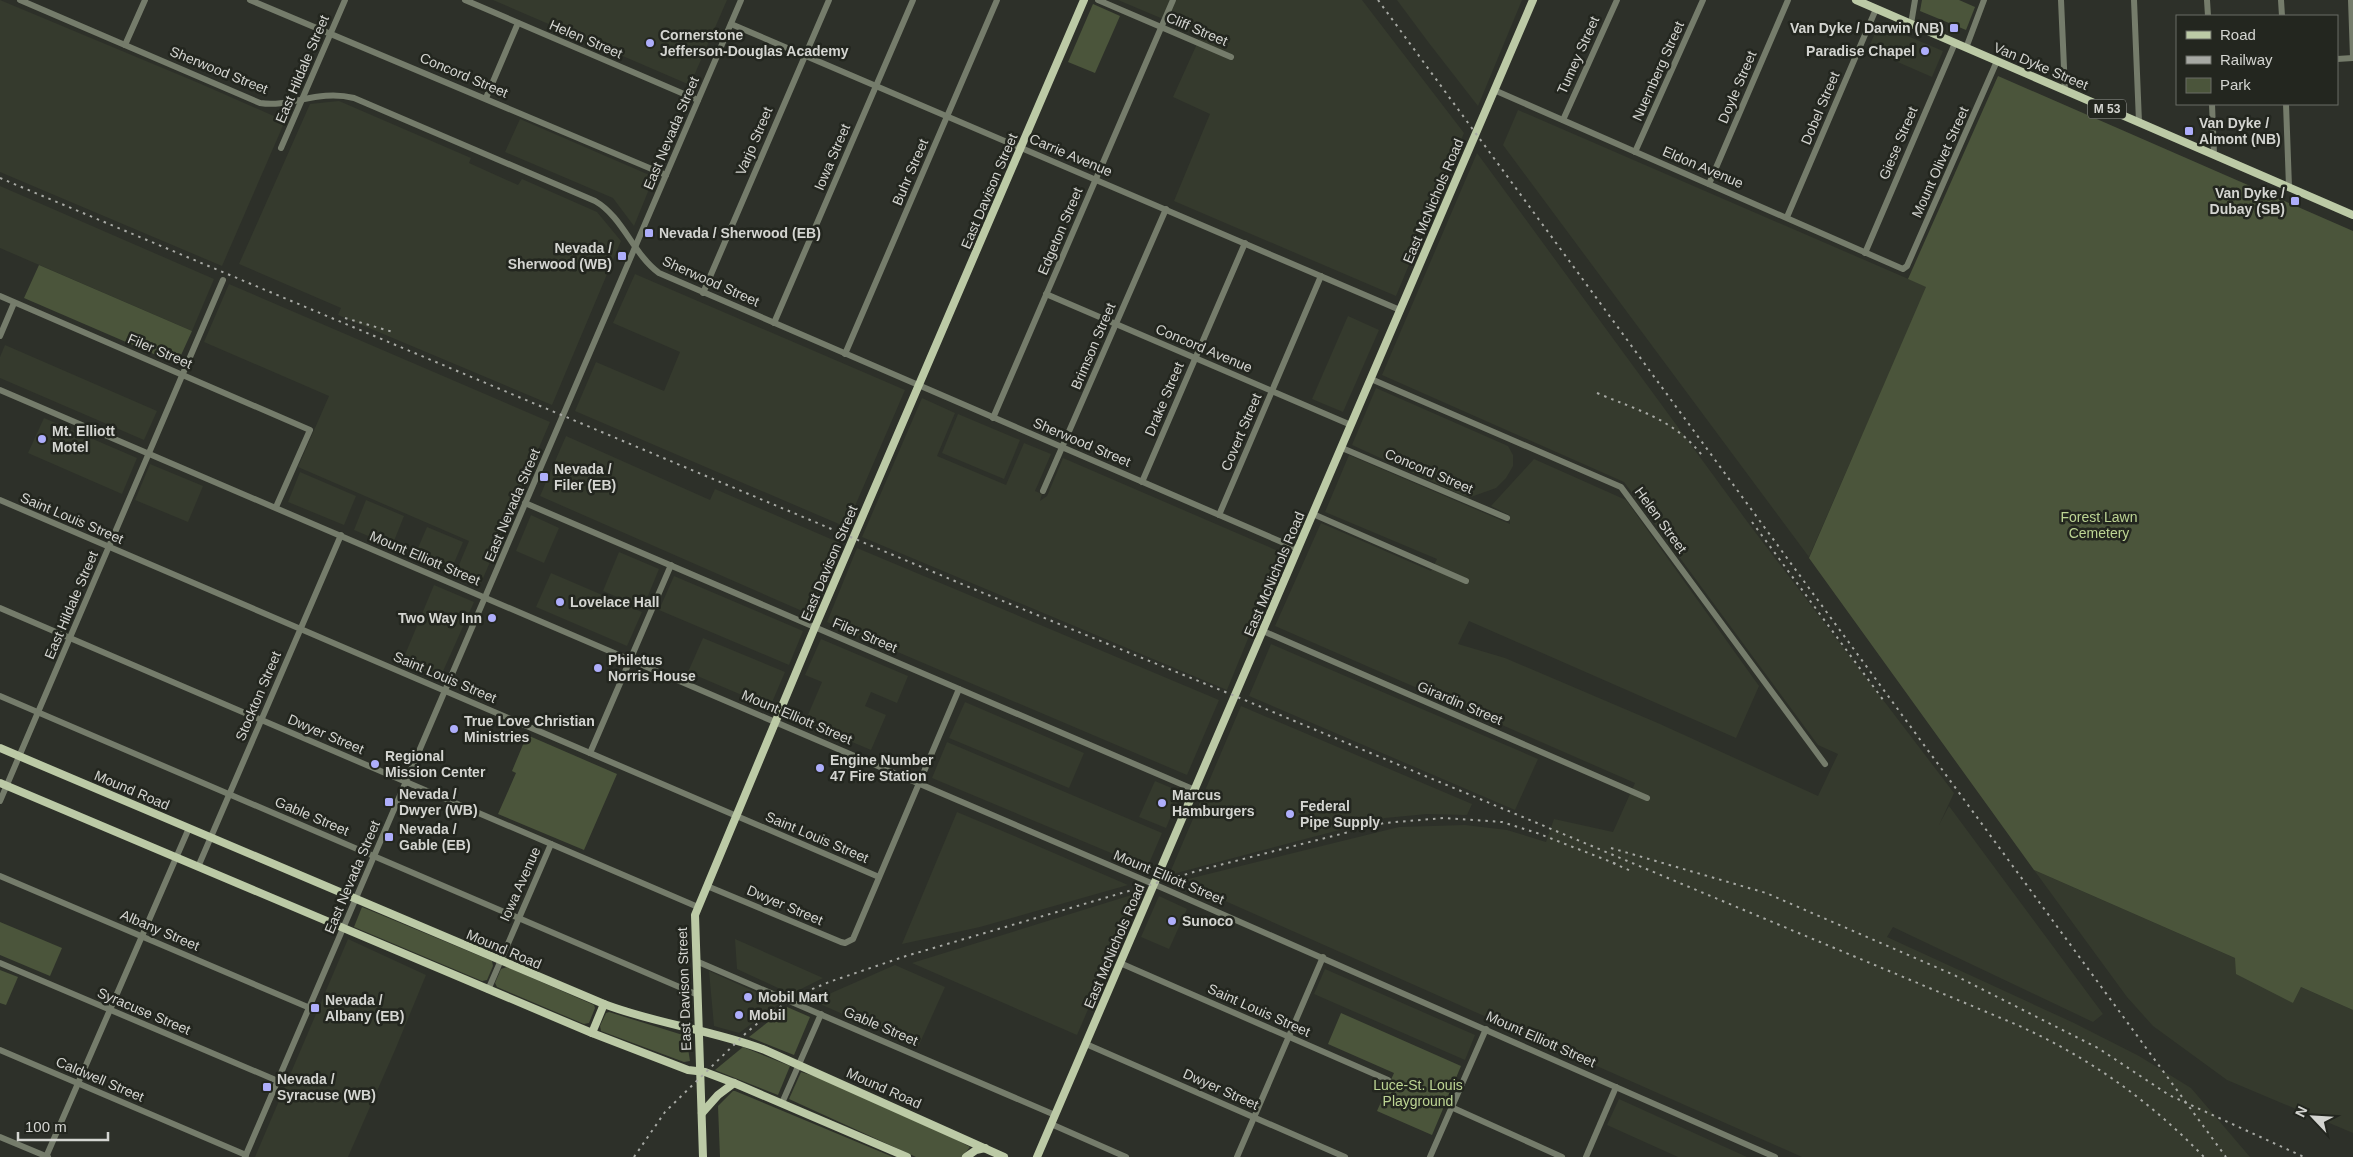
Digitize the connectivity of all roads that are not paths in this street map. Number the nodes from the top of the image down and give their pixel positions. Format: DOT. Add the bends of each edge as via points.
graph roads {
  1 [pos="20,0"];
  2 [pos="145,0"];
  3 [pos="250,0"];
  4 [pos="345,0"];
  5 [pos="464,0"];
  6 [pos="741,0"];
  7 [pos="829,0"];
  8 [pos="913,0"];
  9 [pos="997,0"];
  10 [pos="1084,0"];
  11 [pos="1098,0"];
  12 [pos="1173,0"];
  13 [pos="1533,0"];
  14 [pos="1617,0"];
  15 [pos="1703,0"];
  16 [pos="1788,0"];
  17 [pos="1856,0"];
  18 [pos="1915,0"];
  19 [pos="1984,0"];
  20 [pos="2061,0"];
  21 [pos="2134,0"];
  22 [pos="2207,0"];
  23 [pos="2281,0"];
  24 [pos="2350,0"];
  25 [pos="1876,9"];
  26 [pos="2208,15"];
  27 [pos="2282,15"];
  28 [pos="518,23"];
  29 [pos="731,24"];
  30 [pos="1911,24"];
  31 [pos="1162,27"];
  32 [pos="330,33"];
  33 [pos="1955,42"];
  34 [pos="126,45"];
  35 [pos="1966,48"];
  36 [pos="805,55"];
  37 [pos="1231,57"];
  38 [pos="2353,58"];
  39 [pos="2338,59"];
  40 [pos="1997,61"];
  41 [pos="876,86"];
  42 [pos="1494,90"];
  43 [pos="2064,90"];
  44 [pos="303,98"];
  45 [pos="486,98"];
  46 [pos="698,100"];
  47 [pos="2212,105"];
  48 [pos="2286,105"];
  49 [pos="947,116"];
  50 [pos="1563,120"];
  51 [pos="2139,122"];
  52 [pos="281,148"];
  53 [pos="1021,148"];
  54 [pos="1635,152"];
  55 [pos="2214,155"];
  56 [pos="666,175"];
  57 [pos="1096,180"];
  58 [pos="1710,184"];
  59 [pos="2289,187"];
  60 [pos="1166,209"];
  61 [pos="2353,215"];
  62 [pos="1787,217"];
  63 [pos="1245,243"];
  64 [pos="635,247"];
  65 [pos="1865,253"];
  66 [pos="1901,269"];
  67 [pos="1321,276"];
  68 [pos="223,280"];
  69 [pos="703,292"];
  70 [pos="1046,294"];
  71 [pos="0,296"];
  72 [pos="14,303"];
  73 [pos="1400,310"];
  74 [pos="774,323"];
  75 [pos="1116,324"];
  76 [pos="0,336"];
  77 [pos="845,354"];
  78 [pos="1195,358"];
  79 [pos="182,374"];
  80 [pos="1372,379"];
  81 [pos="918,386"];
  82 [pos="0,390"];
  83 [pos="1272,391"];
  84 [pos="993,418"];
  85 [pos="1351,425"];
  86 [pos="1063,448"];
  87 [pos="1342,448"];
  88 [pos="148,452"];
  89 [pos="1142,482"];
  90 [pos="1043,491"];
  91 [pos="0,500"];
  92 [pos="525,504"];
  93 [pos="276,508"];
  94 [pos="1313,514"];
  95 [pos="1219,515"];
  96 [pos="1507,518"];
  97 [pos="341,535"];
  98 [pos="109,547"];
  99 [pos="1298,549"];
  100 [pos="671,565"];
  101 [pos="1466,581"];
  102 [pos="486,597"];
  103 [pos="0,608"];
  104 [pos="815,627"];
  105 [pos="300,629"];
  106 [pos="1263,632"];
  107 [pos="70,638"];
  108 [pos="630,659"];
  109 [pos="959,689"];
  110 [pos="445,691"];
  111 [pos="0,696"];
  112 [pos="38,712"];
  113 [pos="262,720"];
  114 [pos="776,722"];
  115 [pos="0,748"];
  116 [pos="590,753"];
  117 [pos="19,756"];
  118 [pos="1824,764"];
  119 [pos="406,782"];
  120 [pos="919,783"];
  121 [pos="3,784"];
  122 [pos="1195,790"];
  123 [pos="230,794"];
  124 [pos="1647,798"];
  125 [pos="0,801"];
  126 [pos="737,816"];
  127 [pos="189,828"];
  128 [pos="211,838"];
  129 [pos="551,844"];
  130 [pos="375,856"];
  131 [pos="176,857"];
  132 [pos="198,867"];
  133 [pos="0,876"];
  134 [pos="879,877"];
  135 [pos="1154,884"];
  136 [pos="707,886"];
  137 [pos="356,900"];
  138 [pos="698,907"];
  139 [pos="519,918"];
  140 [pos="344,929"];
  141 [pos="142,936"];
  142 [pos="1323,957"];
  143 [pos="500,961"];
  144 [pos="696,961"];
  145 [pos="1120,962"];
  146 [pos="0,963"];
  147 [pos="488,990"];
  148 [pos="698,995"];
  149 [pos="604,1004"];
  150 [pos="310,1008"];
  151 [pos="110,1010"];
  152 [pos="821,1014"];
  153 [pos="1486,1029"];
  154 [pos="698,1031"];
  155 [pos="592,1033"];
  156 [pos="1289,1036"];
  157 [pos="1086,1044"];
  158 [pos="0,1050"];
  159 [pos="798,1065"];
  160 [pos="699,1071"];
  161 [pos="1388,1080"];
  162 [pos="278,1081"];
  163 [pos="78,1083"];
  164 [pos="734,1083"];
  165 [pos="1616,1087"];
  166 [pos="782,1102"];
  167 [pos="1451,1107"];
  168 [pos="702,1113"];
  169 [pos="1055,1115"];
  170 [pos="1254,1117"];
  171 [pos="1051,1124"];
  172 [pos="0,1137"];
  173 [pos="985,1148"];
  174 [pos="246,1156"];
  175 [pos="47,1157"];
  176 [pos="703,1157"];
  177 [pos="907,1157"];
  178 [pos="966,1157"];
  179 [pos="1004,1157"];
  180 [pos="1037,1157"];
  181 [pos="1126,1157"];
  182 [pos="1237,1157"];
  183 [pos="1345,1157"];
  184 [pos="1430,1157"];
  185 [pos="1562,1157"];
  186 [pos="1586,1157"];
  187 [pos="1775,1157"];
  1 -- 34 [label="street, Sherwood Street"];
  2 -- 34 [label="street"];
  3 -- 32 [label="street, Concord Street"];
  4 -- 32 [label="street, East Hildale Street"];
  5 -- 28 [label="street, Helen Street"];
  6 -- 29 [label="street, East Nevada Street"];
  7 -- 36 [label="street, Varjo Street"];
  8 -- 41 [label="street, Iowa Street"];
  9 -- 49 [label="street, Buhr Street"];
  10 -- 53 [label="main road, East Davison Street"];
  11 -- 31 [label="street, Cliff Street"];
  12 -- 31 [label="street, Edgeton Street"];
  13 -- 42 [label="main road, East McNichols Road"];
  14 -- 50 [label="street, Tumey Street"];
  15 -- 54 [label="street, Nuernberg Street"];
  16 -- 58 [label="street, Doyle Street"];
  17 -- 25 [label="main road, Van Dyke Street / M 53"];
  18 -- 30 [label="street"];
  19 -- 35 [label="street"];
  20 -- 43 [label="street"];
  21 -- 51 [label="street"];
  22 -- 26 [label="street"];
  23 -- 27 [label="street"];
  24 -- 38 [label="street"];
  25 -- 30 [label="main road, Van Dyke Street / M 53"];
  25 -- 62 [label="street, Dobel Street"];
  28 -- 45 [label="street"];
  28 -- 46 [label="street, Helen Street"];
  29 -- 36 [label="street, Carrie Avenue"];
  29 -- 46 [label="street, East Nevada Street"];
  30 -- 33 [label="main road, Van Dyke Street / M 53"];
  31 -- 37 [label="street, Cliff Street"];
  31 -- 57 [label="street, Edgeton Street"];
  32 -- 44 [label="street, East Hildale Street"];
  32 -- 45 [label="street, Concord Street"];
  33 -- 35 [label="main road, Van Dyke Street / M 53"];
  33 -- 65 [label="street, Giese Street"];
  34 -- 44 [label="street, Sherwood Street" via="260,102 271,104"];
  35 -- 40 [label="main road, Van Dyke Street / M 53"];
  36 -- 41 [label="street, Carrie Avenue"];
  36 -- 69 [label="street, Varjo Street"];
  38 -- 39 [label="street"];
  40 -- 43 [label="main road, Van Dyke Street / M 53"];
  40 -- 66 [label="street, Mount Olivet Street" via="1908,266"];
  41 -- 49 [label="street, Carrie Avenue"];
  41 -- 74 [label="street, Iowa Street"];
  42 -- 50 [label="street, Eldon Avenue"];
  42 -- 73 [label="main road, East McNichols Road"];
  43 -- 51 [label="main road, Van Dyke Street / M 53"];
  44 -- 52 [label="street, East Hildale Street"];
  44 -- 64 [label="street, Sherwood Street" via="332,94 354,98 595,201 608,210"];
  45 -- 56 [label="street, Concord Street"];
  46 -- 56 [label="street, East Nevada Street"];
  47 -- 55 [label="street"];
  48 -- 59 [label="street"];
  49 -- 53 [label="street, Carrie Avenue"];
  49 -- 77 [label="street, Buhr Street"];
  50 -- 54 [label="street, Eldon Avenue"];
  51 -- 55 [label="main road, Van Dyke Street / M 53"];
  53 -- 57 [label="street, Carrie Avenue"];
  53 -- 81 [label="main road, East Davison Street"];
  54 -- 58 [label="street, Eldon Avenue"];
  55 -- 59 [label="main road, Van Dyke Street / M 53"];
  56 -- 64 [label="street, East Nevada Street"];
  57 -- 60 [label="street, Carrie Avenue"];
  57 -- 70 [label="street, Edgeton Street"];
  58 -- 62 [label="street, Eldon Avenue"];
  59 -- 61 [label="main road, Van Dyke Street / M 53"];
  60 -- 63 [label="street, Carrie Avenue"];
  60 -- 75 [label="street, Brimson Street"];
  62 -- 65 [label="street, Eldon Avenue"];
  63 -- 67 [label="street, Carrie Avenue"];
  63 -- 78 [label="street, Drake Street"];
  64 -- 69 [label="street, Sherwood Street" via="658,273"];
  64 -- 92 [label="street, East Nevada Street"];
  65 -- 66 [label="street, Eldon Avenue"];
  67 -- 73 [label="street, Carrie Avenue"];
  67 -- 83 [label="street, Covert Street"];
  68 -- 79 [label="street, East Hildale Street"];
  69 -- 74 [label="street, Sherwood Street"];
  70 -- 75 [label="street, Concord Avenue"];
  70 -- 84 [label="street, Edgeton Street"];
  71 -- 72 [label="street, Filer Street"];
  72 -- 76 [label="street"];
  72 -- 79 [label="street, Filer Street"];
  73 -- 80 [label="main road, East McNichols Road"];
  74 -- 77 [label="street, Sherwood Street"];
  75 -- 78 [label="street, Concord Avenue"];
  75 -- 86 [label="street, Brimson Street"];
  77 -- 81 [label="street, Sherwood Street"];
  78 -- 83 [label="street, Concord Avenue"];
  78 -- 89 [label="street, Drake Street"];
  79 -- 88 [label="street, East Hildale Street"];
  79 -- 93 [label="street, Filer Street" via="310,430"];
  80 -- 85 [label="main road, East McNichols Road"];
  80 -- 118 [label="street, Helen Street" via="1621,487"];
  81 -- 84 [label="street, Sherwood Street"];
  81 -- 104 [label="main road, East Davison Street"];
  82 -- 88 [label="street, Mount Elliott Street"];
  83 -- 85 [label="street, Concord Avenue"];
  83 -- 95 [label="street, Covert Street"];
  84 -- 86 [label="street, Sherwood Street"];
  85 -- 87 [label="main road, East McNichols Road"];
  86 -- 89 [label="street, Sherwood Street"];
  86 -- 90 [label="street, Brimson Street"];
  87 -- 94 [label="main road, East McNichols Road"];
  87 -- 96 [label="street, Concord Street"];
  88 -- 93 [label="street, Mount Elliott Street"];
  88 -- 98 [label="street, East Hildale Street"];
  89 -- 95 [label="street, Sherwood Street"];
  91 -- 98 [label="street, Saint Louis Street"];
  92 -- 100 [label="street, Filer Street"];
  92 -- 102 [label="street, East Nevada Street"];
  93 -- 97 [label="street, Mount Elliott Street"];
  94 -- 99 [label="main road, East McNichols Road"];
  94 -- 101 [label="street"];
  95 -- 99 [label="street, Sherwood Street"];
  97 -- 102 [label="street, Mount Elliott Street"];
  97 -- 105 [label="street, Stockton Street"];
  98 -- 105 [label="street, Saint Louis Street"];
  98 -- 107 [label="street, East Hildale Street"];
  99 -- 106 [label="main road, East McNichols Road"];
  100 -- 104 [label="street, Filer Street"];
  100 -- 108 [label="street"];
  102 -- 108 [label="street, Mount Elliott Street"];
  102 -- 110 [label="street, East Nevada Street"];
  103 -- 107 [label="street, Dwyer Street"];
  104 -- 109 [label="street, Filer Street"];
  104 -- 114 [label="main road, East Davison Street"];
  105 -- 110 [label="street, Saint Louis Street"];
  105 -- 113 [label="street, Stockton Street"];
  106 -- 122 [label="main road, East McNichols Road"];
  106 -- 124 [label="street, Girardin Street"];
  107 -- 112 [label="street, East Hildale Street"];
  107 -- 113 [label="street, Dwyer Street"];
  108 -- 114 [label="street, Mount Elliott Street"];
  108 -- 116 [label="street"];
  109 -- 120 [label="street"];
  109 -- 122 [label="street, Filer Street"];
  110 -- 116 [label="street, Saint Louis Street"];
  110 -- 119 [label="street, East Nevada Street"];
  111 -- 112 [label="street, Gable Street"];
  112 -- 117 [label="street, East Hildale Street"];
  112 -- 123 [label="street, Gable Street"];
  113 -- 119 [label="street, Dwyer Street"];
  113 -- 123 [label="street, Stockton Street"];
  114 -- 120 [label="street, Mount Elliott Street"];
  114 -- 126 [label="main road, East Davison Street"];
  115 -- 117 [label="main road, Mound Road"];
  116 -- 126 [label="street, Saint Louis Street"];
  117 -- 121 [label="street, East Hildale Street"];
  117 -- 127 [label="main road, Mound Road"];
  119 -- 129 [label="street, Dwyer Street"];
  119 -- 130 [label="street, East Nevada Street"];
  120 -- 134 [label="street"];
  120 -- 135 [label="street, Mount Elliott Street"];
  121 -- 125 [label="street, East Hildale Street"];
  121 -- 131 [label="main road"];
  122 -- 135 [label="main road, East McNichols Road"];
  123 -- 128 [label="street, Stockton Street"];
  123 -- 130 [label="street, Gable Street"];
  126 -- 134 [label="street, Saint Louis Street"];
  126 -- 136 [label="main road, East Davison Street"];
  127 -- 128 [label="main road, Mound Road"];
  127 -- 131 [label="street"];
  128 -- 132 [label="street, Stockton Street"];
  128 -- 137 [label="main road, Mound Road"];
  129 -- 138 [label="street, Dwyer Street"];
  129 -- 139 [label="street, Iowa Avenue"];
  130 -- 137 [label="street, East Nevada Street"];
  130 -- 139 [label="street, Gable Street"];
  131 -- 132 [label="main road"];
  131 -- 141 [label="street"];
  132 -- 140 [label="main road"];
  133 -- 141 [label="street, Albany Street"];
  134 -- 136 [label="street, Dwyer Street" via="853,939 846,943"];
  135 -- 142 [label="street, Mount Elliott Street"];
  135 -- 145 [label="main road, East McNichols Road"];
  136 -- 138 [label="main road, East Davison Street"];
  137 -- 140 [label="street, East Nevada Street"];
  137 -- 143 [label="main road, Mound Road"];
  138 -- 144 [label="main road, East Davison Street" via="694,925"];
  139 -- 143 [label="street, Iowa Avenue"];
  139 -- 148 [label="street, Gable Street"];
  140 -- 147 [label="main road"];
  140 -- 150 [label="street, East Nevada Street"];
  141 -- 150 [label="street, Albany Street"];
  141 -- 151 [label="street"];
  142 -- 153 [label="street, Mount Elliott Street"];
  142 -- 156 [label="street"];
  143 -- 147 [label="street, Iowa Avenue"];
  143 -- 149 [label="main road, Mound Road"];
  144 -- 148 [label="main road, East Davison Street"];
  144 -- 152 [label="street, Gable Street"];
  145 -- 156 [label="street, Saint Louis Street"];
  145 -- 157 [label="main road, East McNichols Road"];
  146 -- 151 [label="street, Syracuse Street"];
  147 -- 155 [label="main road"];
  148 -- 154 [label="main road, East Davison Street"];
  149 -- 154 [label="main road, Mound Road" via="640,1017"];
  149 -- 155 [label="main road"];
  150 -- 162 [label="street, East Nevada Street"];
  151 -- 162 [label="street, Syracuse Street"];
  151 -- 163 [label="street"];
  152 -- 159 [label="street"];
  152 -- 169 [label="street, Gable Street"];
  153 -- 165 [label="street, Mount Elliott Street"];
  153 -- 167 [label="street"];
  154 -- 159 [label="main road, Mound Road" via="738,1040"];
  154 -- 160 [label="main road, East Davison Street"];
  155 -- 160 [label="main road" via="688,1070"];
  156 -- 161 [label="street, Saint Louis Street"];
  156 -- 170 [label="street"];
  157 -- 169 [label="main road, East McNichols Road"];
  157 -- 170 [label="street, Dwyer Street"];
  158 -- 163 [label="street, Caldwell Street"];
  159 -- 166 [label="street"];
  159 -- 173 [label="main road, Mound Road"];
  160 -- 164 [label="main road"];
  160 -- 168 [label="main road, East Davison Street"];
  162 -- 174 [label="street, East Nevada Street"];
  163 -- 174 [label="street, Caldwell Street"];
  163 -- 175 [label="street"];
  164 -- 166 [label="main road"];
  164 -- 168 [label="main road"];
  165 -- 186 [label="street"];
  165 -- 187 [label="street, Mount Elliott Street"];
  166 -- 177 [label="main road"];
  167 -- 184 [label="street"];
  167 -- 185 [label="street"];
  168 -- 176 [label="main road, East Davison Street"];
  169 -- 171 [label="main road, East McNichols Road"];
  170 -- 182 [label="street"];
  170 -- 183 [label="street, Dwyer Street"];
  171 -- 180 [label="main road, East McNichols Road"];
  171 -- 181 [label="street"];
  172 -- 175 [label="street"];
  173 -- 178 [label="main road"];
  173 -- 179 [label="main road, Mound Road"];
}
